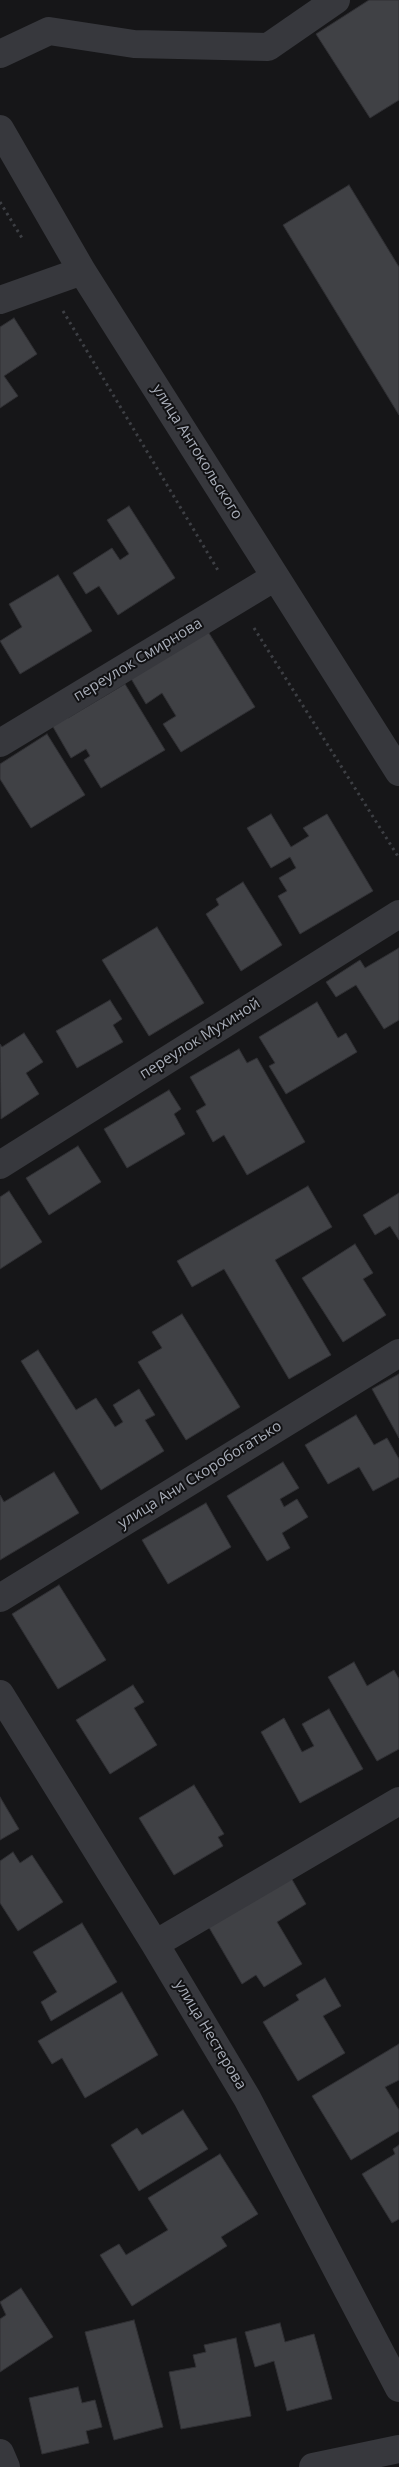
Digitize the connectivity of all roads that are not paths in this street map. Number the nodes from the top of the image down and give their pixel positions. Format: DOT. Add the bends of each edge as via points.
graph roads {
  1 [pos="336,0"];
  2 [pos="0,54"];
  3 [pos="0,129"];
  4 [pos="82,271"];
  5 [pos="0,300"];
  6 [pos="275,577"];
  7 [pos="0,743"];
  8 [pos="399,772"];
  9 [pos="399,914"];
  10 [pos="0,1165"];
  11 [pos="399,1353"];
  12 [pos="0,1598"];
  13 [pos="0,1694"];
  14 [pos="399,1801"];
  15 [pos="156,1944"];
  16 [pos="399,2388"];
  17 [pos="399,2449"];
  18 [pos="0,2453"];
  19 [pos="6,2467"];
  20 [pos="313,2467"];
  1 -- 2 [label="street" via="268,47 134,44 49,31"];
  3 -- 4 [label="street, улица Антокольского"];
  4 -- 5 [label="street"];
  4 -- 6 [label="street, улица Антокольского"];
  6 -- 7 [label="street, переулок Смирнова"];
  6 -- 8 [label="street, улица Антокольского"];
  9 -- 10 [label="street, переулок Мухиной"];
  11 -- 12 [label="street, улица Ани Скоробогатько"];
  13 -- 15 [label="street, улица Нестерова"];
  14 -- 15 [label="street"];
  15 -- 16 [label="street, улица Нестерова" via="247,2098"];
  17 -- 20 [label="street"];
  18 -- 19 [label="street"];
}
